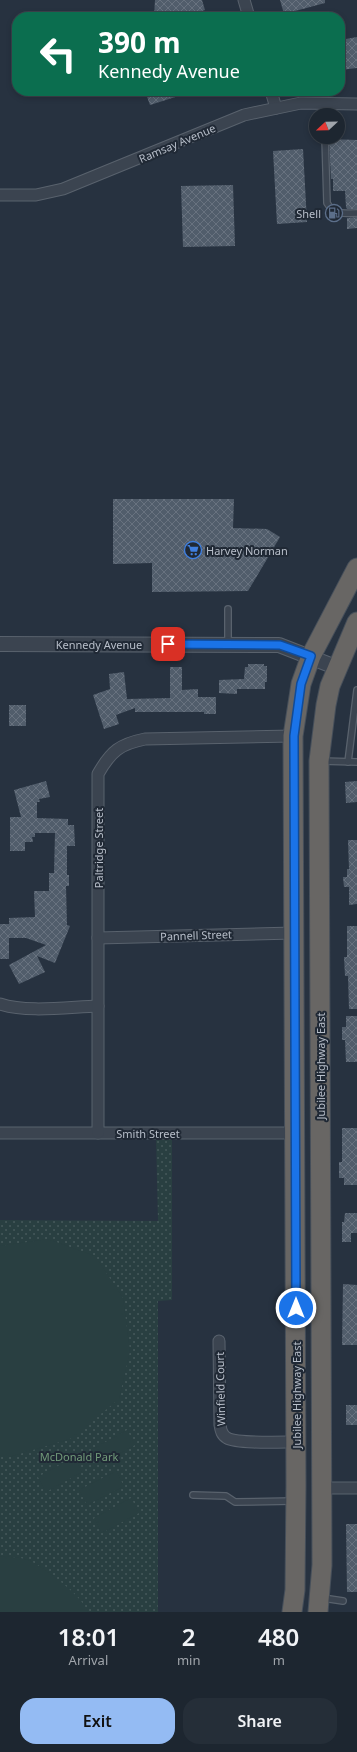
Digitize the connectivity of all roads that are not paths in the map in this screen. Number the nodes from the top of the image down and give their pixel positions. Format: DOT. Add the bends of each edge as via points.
graph roads {
  1 [pos="244,0"];
  2 [pos="248,12"];
  3 [pos="272,96"];
  4 [pos="357,104"];
  5 [pos="276,108"];
  6 [pos="325,144"];
  7 [pos="0,195"];
  8 [pos="357,213"];
  9 [pos="357,568"];
  10 [pos="228,609"];
  11 [pos="357,622"];
  12 [pos="0,644"];
  13 [pos="228,644"];
  14 [pos="311,656"];
  15 [pos="338,668"];
  16 [pos="357,690"];
  17 [pos="294,736"];
  18 [pos="319,761"];
  19 [pos="348,762"];
  20 [pos="357,762"];
  21 [pos="294,933"];
  22 [pos="98,938"];
  23 [pos="0,1004"];
  24 [pos="98,1006"];
  25 [pos="294,1027"];
  26 [pos="320,1027"];
  27 [pos="0,1133"];
  28 [pos="98,1133"];
  29 [pos="295,1133"];
  30 [pos="320,1217"];
  31 [pos="296,1218"];
  32 [pos="219,1341"];
  33 [pos="296,1412"];
  34 [pos="321,1412"];
  35 [pos="296,1442"];
  36 [pos="322,1488"];
  37 [pos="357,1488"];
  38 [pos="193,1494"];
  39 [pos="296,1501"];
  40 [pos="295,1590"];
  41 [pos="343,1601"];
  42 [pos="318,1604"];
  43 [pos="292,1612"];
  1 -- 2 [label="street"];
  3 -- 5 [label="street"];
  4 -- 5 [label="street, Ramsay Avenue" via="301,103"];
  5 -- 7 [label="street, Ramsay Avenue" via="244,115 63,189 36,195"];
  6 -- 8 [label="lane" via="327,203 332,211 338,213"];
  9 -- 14 [label="highway, Jubilee Highway East"];
  10 -- 13 [label="lane"];
  11 -- 15 [label="highway, Jubilee Highway East"];
  12 -- 13 [label="street, Kennedy Avenue"];
  13 -- 14 [label="street, Kennedy Avenue" via="280,645"];
  14 -- 15 [label="street, Kennedy Avenue"];
  14 -- 17 [label="highway, Jubilee Highway East" via="301,684"];
  15 -- 18 [label="highway, Jubilee Highway East" via="330,686 326,705"];
  16 -- 19 [label="lane"];
  17 -- 21 [label="highway, Jubilee Highway East"];
  17 -- 22 [label="street, Paltridge Street" via="145,739 129,742 115,749 98,774"];
  18 -- 19 [label="lane"];
  18 -- 26 [label="highway, Jubilee Highway East"];
  19 -- 20 [label="lane"];
  21 -- 22 [label="street, Pannell Street"];
  21 -- 25 [label="highway, Jubilee Highway East"];
  22 -- 24 [label="street, Paltridge Street"];
  23 -- 24 [label="street" via="24,1009"];
  24 -- 28 [label="street, Paltridge Street"];
  25 -- 26 [label="highway"];
  25 -- 29 [label="highway, Jubilee Highway East"];
  26 -- 30 [label="highway, Jubilee Highway East"];
  27 -- 28 [label="street, Smith Street"];
  28 -- 29 [label="street, Smith Street"];
  29 -- 31 [label="highway, Jubilee Highway East"];
  30 -- 31 [label="highway"];
  30 -- 34 [label="highway, Jubilee Highway East"];
  31 -- 33 [label="highway, Jubilee Highway East"];
  32 -- 35 [label="street, Winfield Court" via="222,1433 228,1438 247,1441"];
  33 -- 34 [label="highway"];
  33 -- 35 [label="highway, Jubilee Highway East"];
  34 -- 36 [label="highway, Jubilee Highway East"];
  35 -- 39 [label="highway, Jubilee Highway East"];
  36 -- 37 [label="street"];
  36 -- 42 [label="highway, Jubilee Highway East" via="322,1565"];
  38 -- 39 [label="lane" via="226,1496 235,1502"];
  39 -- 40 [label="highway, Jubilee Highway East"];
  40 -- 42 [label="highway"];
  40 -- 43 [label="highway, Jubilee Highway East"];
  41 -- 42 [label="lane"];
}
